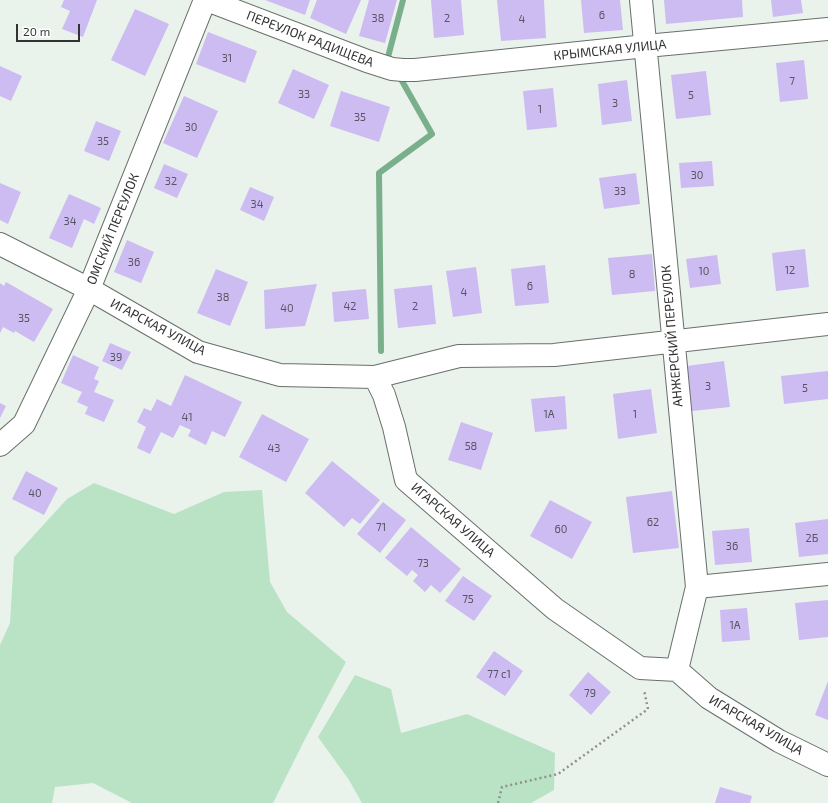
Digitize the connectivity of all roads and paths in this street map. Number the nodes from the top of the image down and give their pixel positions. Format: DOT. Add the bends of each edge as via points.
graph roads {
  1 [pos="206,0"];
  2 [pos="641,0"];
  3 [pos="828,29"];
  4 [pos="646,46"];
  5 [pos="392,69"];
  6 [pos="0,244"];
  7 [pos="89,289"];
  8 [pos="828,324"];
  9 [pos="672,341"];
  10 [pos="375,377"];
  11 [pos="0,445"];
  12 [pos="828,574"];
  13 [pos="696,587"];
  14 [pos="640,668"];
  15 [pos="677,670"];
  16 [pos="828,765"];
  17 [pos="498,803"];
  1 -- 5 [label="street, ПЕРЕУЛОК РАДИЩЕВА"];
  1 -- 7 [label="street, ОМСКИЙ ПЕРЕУЛОК"];
  2 -- 4 [label="street, АНЖЕРСКИЙ ПЕРЕУЛОК"];
  3 -- 4 [label="street, КРЫМСКАЯ УЛИЦА"];
  4 -- 5 [label="street, КРЫМСКАЯ УЛИЦА" via="415,70"];
  4 -- 9 [label="street, АНЖЕРСКИЙ ПЕРЕУЛОК"];
  6 -- 7 [label="street, ИГАРСКАЯ УЛИЦА"];
  7 -- 10 [label="street, ИГАРСКАЯ УЛИЦА" via="198,352 280,375"];
  7 -- 11 [label="street, ОМСКИЙ ПЕРЕУЛОК" via="24,424"];
  8 -- 9 [label="street"];
  9 -- 10 [label="street" via="554,355 459,356"];
  9 -- 13 [label="street, АНЖЕРСКИЙ ПЕРЕУЛОК"];
  10 -- 14 [label="street, ИГАРСКАЯ УЛИЦА" via="384,395 394,427 406,480 555,609"];
  12 -- 13 [label="street"];
  13 -- 15 [label="street, АНЖЕРСКИЙ ПЕРЕУЛОК"];
  14 -- 15 [label="street"];
  14 -- 17 [label="path" via="648,709 558,774 502,787"];
  15 -- 16 [label="street, ИГАРСКАЯ УЛИЦА" via="709,698 778,741"];
}
